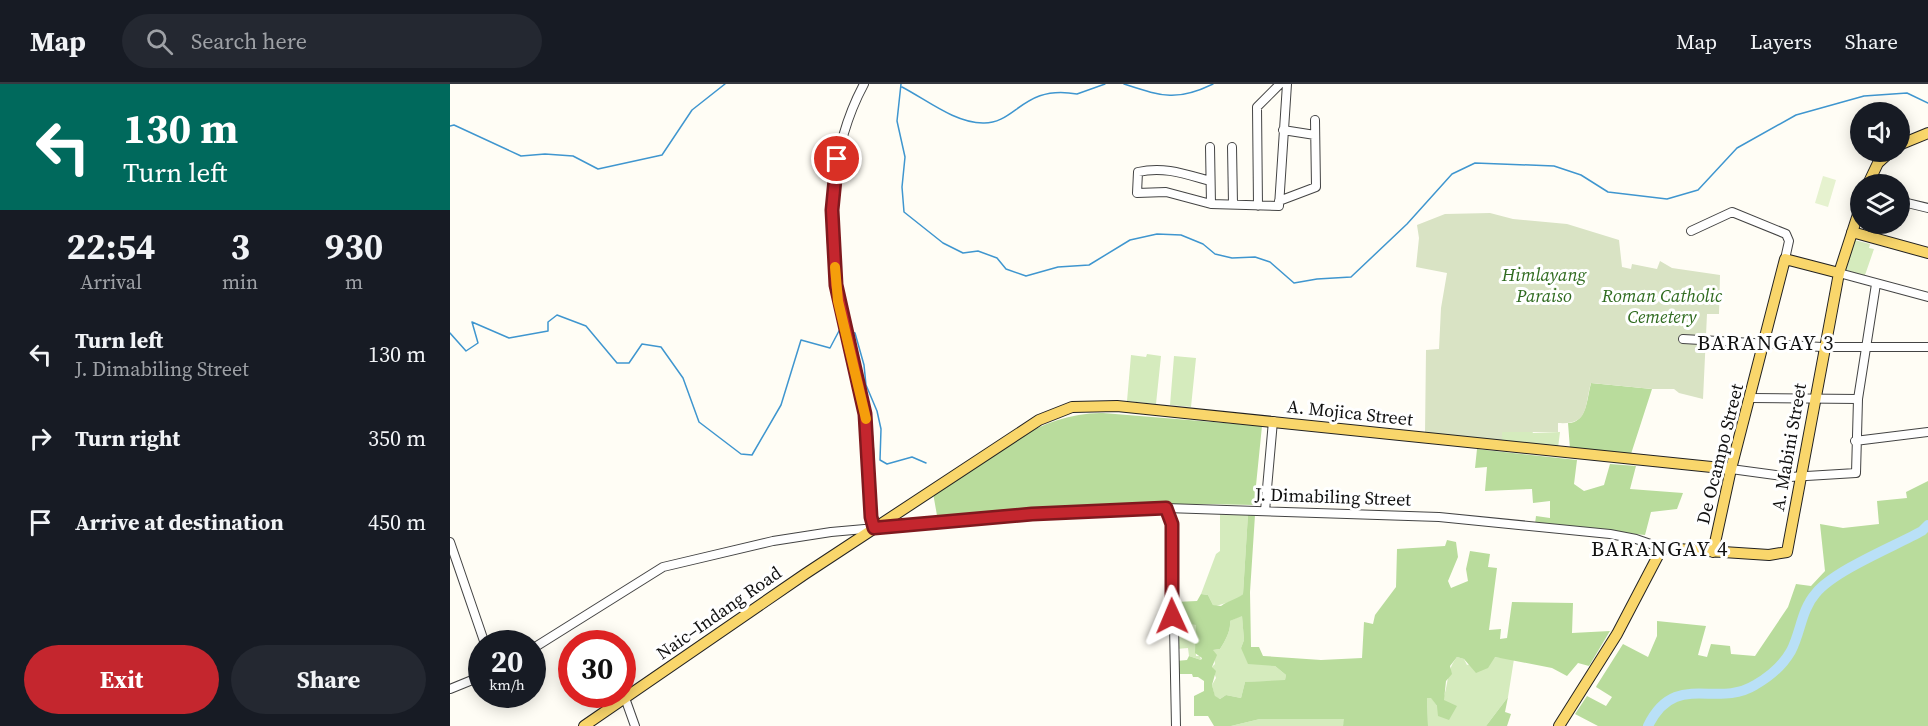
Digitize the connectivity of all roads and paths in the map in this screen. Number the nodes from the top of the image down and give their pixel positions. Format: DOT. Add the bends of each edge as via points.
graph roads {
  1 [pos="864,84"];
  2 [pos="1280,84"];
  3 [pos="1287,84"];
  4 [pos="1315,120"];
  5 [pos="1283,130"];
  6 [pos="1928,133"];
  7 [pos="1315,135"];
  8 [pos="1910,141"];
  9 [pos="1210,147"];
  10 [pos="1232,147"];
  11 [pos="1210,181"];
  12 [pos="1279,201"];
  13 [pos="1211,204"];
  14 [pos="1233,204"];
  15 [pos="1910,204"];
  16 [pos="1258,206"];
  17 [pos="1928,208"];
  18 [pos="1691,231"];
  19 [pos="1850,234"];
  20 [pos="1858,234"];
  21 [pos="1928,253"];
  22 [pos="1785,259"];
  23 [pos="1839,273"];
  24 [pos="1876,284"];
  25 [pos="1928,297"];
  26 [pos="1683,339"];
  27 [pos="1764,345"];
  28 [pos="1824,346"];
  29 [pos="1866,346"];
  30 [pos="1928,347"];
  31 [pos="1751,398"];
  32 [pos="1814,399"];
  33 [pos="1858,399"];
  34 [pos="1273,421"];
  35 [pos="1928,432"];
  36 [pos="1855,441"];
  37 [pos="1731,469"];
  38 [pos="1801,477"];
  39 [pos="1166,508"];
  40 [pos="1265,511"];
  41 [pos="874,528"];
  42 [pos="450,542"];
  43 [pos="1662,548"];
  44 [pos="1713,552"];
  45 [pos="1787,552"];
  46 [pos="480,630"];
  47 [pos="546,640"];
  48 [pos="468,682"];
  49 [pos="450,689"];
  50 [pos="636,690"];
  51 [pos="610,708"];
  52 [pos="629,708"];
  53 [pos="584,726"];
  54 [pos="635,726"];
  55 [pos="1176,726"];
  56 [pos="1559,726"];
  1 -- 41 [label="street" via="849,116 839,153 832,224 838,301 866,420"];
  2 -- 16 [label="street" via="1257,106"];
  3 -- 5 [label="street"];
  4 -- 7 [label="street"];
  5 -- 7 [label="street"];
  5 -- 12 [label="street"];
  6 -- 8 [label="main road"];
  7 -- 12 [label="street" via="1316,187"];
  9 -- 11 [label="street"];
  10 -- 14 [label="street"];
  11 -- 13 [label="street"];
  11 -- 13 [label="street" via="1166,168 1150,169 1138,172 1137,193 1166,192"];
  12 -- 16 [label="street" via="1279,206"];
  13 -- 14 [label="street"];
  14 -- 16 [label="street"];
  15 -- 17 [label="street"];
  18 -- 22 [label="street" via="1727,213 1738,214 1786,234 1789,241"];
  19 -- 23 [label="main road, A. Mabini Street"];
  20 -- 21 [label="main road"];
  22 -- 23 [label="main road"];
  22 -- 27 [label="main road, De Ocampo Street"];
  23 -- 24 [label="street"];
  23 -- 28 [label="main road, A. Mabini Street"];
  24 -- 25 [label="street"];
  24 -- 29 [label="street"];
  26 -- 27 [label="street"];
  27 -- 28 [label="street"];
  27 -- 31 [label="main road, De Ocampo Street"];
  28 -- 29 [label="street"];
  28 -- 32 [label="main road, A. Mabini Street"];
  29 -- 30 [label="street"];
  29 -- 33 [label="street"];
  31 -- 32 [label="street"];
  31 -- 37 [label="main road, De Ocampo Street"];
  32 -- 33 [label="street"];
  32 -- 38 [label="main road, A. Mabini Street"];
  33 -- 36 [label="street"];
  34 -- 37 [label="main road, A. Mojica Street"];
  34 -- 40 [label="street"];
  34 -- 41 [label="main road, A. Mojica Street" via="1108,405 1065,409 1013,436"];
  35 -- 36 [label="street"];
  36 -- 38 [label="street, A. Mojica Street" via="1856,473"];
  37 -- 38 [label="street, A. Mojica Street"];
  37 -- 44 [label="main road, De Ocampo Street"];
  38 -- 45 [label="main road, A. Mabini Street"];
  39 -- 40 [label="street, J. Dimabiling Street"];
  39 -- 41 [label="street, J. Dimabiling Street" via="1040,513"];
  39 -- 55 [label="street" via="1172,524"];
  40 -- 43 [label="street, J. Dimabiling Street" via="1455,518 1610,534"];
  41 -- 47 [label="street, J. Dimabiling Street" via="773,541 663,567"];
  41 -- 50 [label="main road, Naic–Indang Road"];
  42 -- 46 [label="street"];
  43 -- 44 [label="main road, J. Dimabiling Street"];
  43 -- 56 [label="main road" via="1603,659"];
  44 -- 45 [label="main road, J. Dimabiling Street"];
  48 -- 49 [label="street"];
  51 -- 53 [label="main road, Naic–Indang Road"];
  52 -- 54 [label="street"];
}
